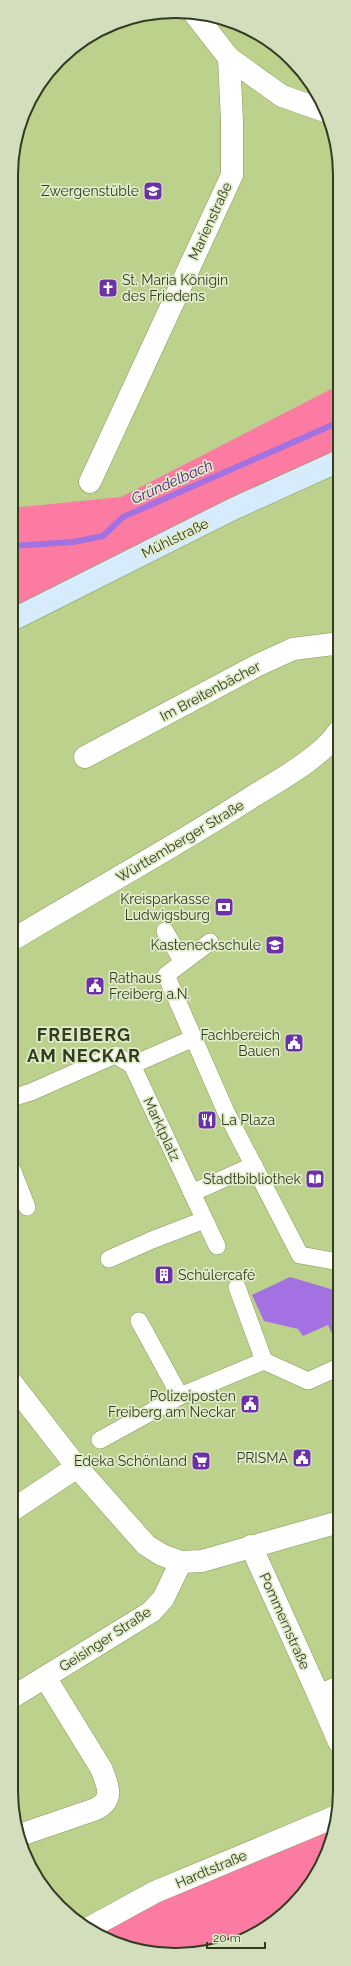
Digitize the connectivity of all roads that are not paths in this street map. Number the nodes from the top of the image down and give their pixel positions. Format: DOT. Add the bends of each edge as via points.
graph roads {
  1 [pos="200,20"];
  2 [pos="230,58"];
  3 [pos="317,106"];
  4 [pos="333,464"];
  5 [pos="90,482"];
  6 [pos="18,617"];
  7 [pos="333,644"];
  8 [pos="333,740"];
  9 [pos="85,757"];
  10 [pos="166,931"];
  11 [pos="18,936"];
  12 [pos="210,942"];
  13 [pos="182,962"];
  14 [pos="194,1038"];
  15 [pos="132,1065"];
  16 [pos="18,1096"];
  17 [pos="254,1165"];
  18 [pos="18,1184"];
  19 [pos="192,1193"];
  20 [pos="27,1207"];
  21 [pos="204,1220"];
  22 [pos="217,1246"];
  23 [pos="109,1259"];
  24 [pos="333,1261"];
  25 [pos="237,1287"];
  26 [pos="139,1321"];
  27 [pos="264,1360"];
  28 [pos="333,1371"];
  29 [pos="18,1391"];
  30 [pos="180,1396"];
  31 [pos="100,1440"];
  32 [pos="76,1467"];
  33 [pos="18,1506"];
  34 [pos="333,1524"];
  35 [pos="251,1546"];
  36 [pos="181,1562"];
  37 [pos="45,1677"];
  38 [pos="333,1690"];
  39 [pos="18,1694"];
  40 [pos="318,1696"];
  41 [pos="333,1729"];
  42 [pos="330,1819"];
  43 [pos="24,1834"];
  44 [pos="94,1925"];
  1 -- 2 [label="street"];
  2 -- 3 [label="street" via="282,96"];
  2 -- 5 [label="street, Marienstraße" via="232,175"];
  4 -- 6 [label="main road, Mühlstraße" via="233,509"];
  7 -- 9 [label="street, Im Breitenbächer" via="293,649"];
  8 -- 11 [label="street, Württemberger Straße" via="316,755 190,837"];
  10 -- 13 [label="street"];
  12 -- 13 [label="street"];
  13 -- 14 [label="street" via="166,975"];
  14 -- 15 [label="street"];
  14 -- 17 [label="street" via="226,1112"];
  15 -- 16 [label="street" via="115,1055"];
  15 -- 19 [label="street, Marktplatz"];
  17 -- 19 [label="street"];
  17 -- 24 [label="street" via="300,1255"];
  18 -- 20 [label="street"];
  19 -- 21 [label="street, Marktplatz"];
  21 -- 22 [label="street, Marktplatz"];
  21 -- 23 [label="street"];
  25 -- 27 [label="street"];
  26 -- 30 [label="street"];
  27 -- 28 [label="street" via="308,1381"];
  27 -- 30 [label="street"];
  29 -- 32 [label="street"];
  30 -- 31 [label="street"];
  32 -- 33 [label="street"];
  32 -- 36 [label="street" via="146,1545 162,1555"];
  34 -- 35 [label="street"];
  35 -- 36 [label="street" via="208,1560"];
  35 -- 40 [label="street, Pommernstraße"];
  36 -- 37 [label="street, Geisinger Straße" via="162,1599 151,1612"];
  37 -- 39 [label="street, Geisinger Straße"];
  37 -- 43 [label="street" via="101,1768 109,1796 104,1805 96,1809"];
  38 -- 40 [label="street"];
  40 -- 41 [label="street, Pommernstraße"];
  42 -- 44 [label="street, Hardtstraße" via="155,1892"];
}
